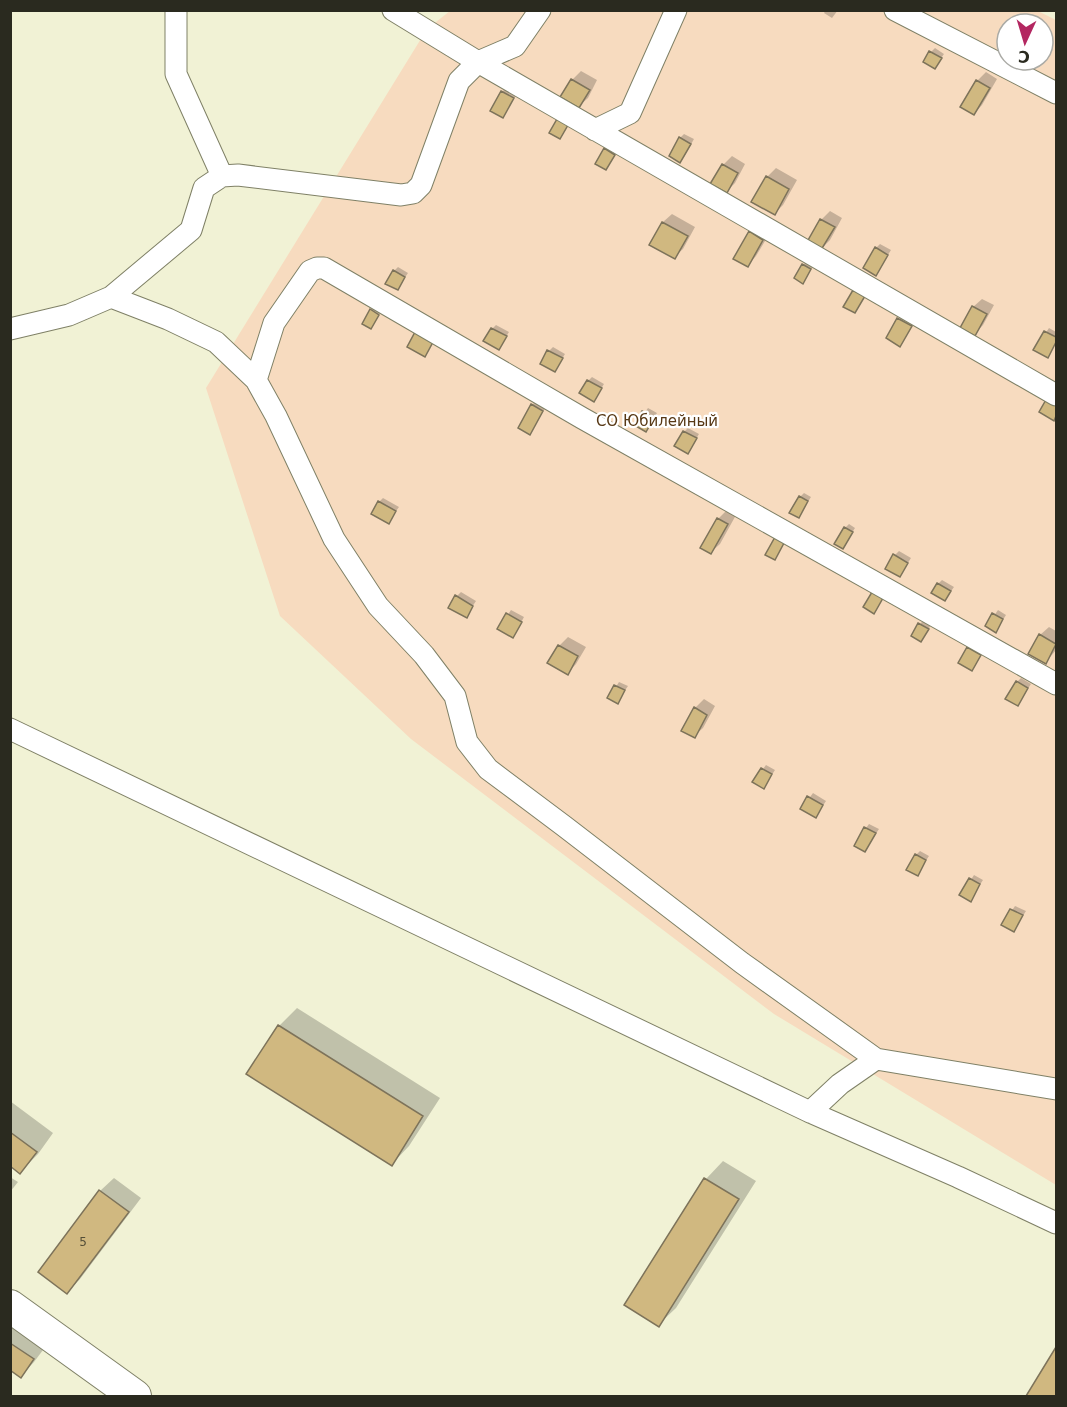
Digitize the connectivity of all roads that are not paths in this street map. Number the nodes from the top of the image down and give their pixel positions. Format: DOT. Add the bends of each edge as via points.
graph roads {
  1 [pos="176,10"];
  2 [pos="393,10"];
  3 [pos="540,10"];
  4 [pos="676,10"];
  5 [pos="895,10"];
  6 [pos="478,62"];
  7 [pos="1056,93"];
  8 [pos="595,130"];
  9 [pos="222,176"];
  10 [pos="111,297"];
  11 [pos="10,329"];
  12 [pos="256,381"];
  13 [pos="1056,395"];
  14 [pos="1056,684"];
  15 [pos="10,729"];
  16 [pos="876,1059"];
  17 [pos="1056,1089"];
  18 [pos="810,1112"];
  19 [pos="1056,1223"];
  20 [pos="10,1306"];
  21 [pos="135,1396"];
  1 -- 9 [label="lane" via="176,74"];
  2 -- 6 [label="lane"];
  3 -- 6 [label="lane" via="515,46"];
  4 -- 8 [label="lane" via="630,113"];
  5 -- 7 [label="lane"];
  6 -- 8 [label="lane"];
  6 -- 9 [label="lane" via="459,81 421,185 413,193 401,195"];
  8 -- 13 [label="lane"];
  9 -- 10 [label="lane" via="204,188 191,230"];
  10 -- 11 [label="lane" via="69,315"];
  10 -- 12 [label="lane" via="216,342"];
  12 -- 14 [label="lane" via="274,323 310,271 324,268 592,424"];
  12 -- 16 [label="lane" via="334,539 378,606 424,655 455,696 467,742 488,770 742,963"];
  15 -- 18 [label="lane"];
  16 -- 17 [label="lane"];
  16 -- 18 [label="lane" via="840,1084"];
  18 -- 19 [label="lane"];
  20 -- 21 [label="highway"];
}
